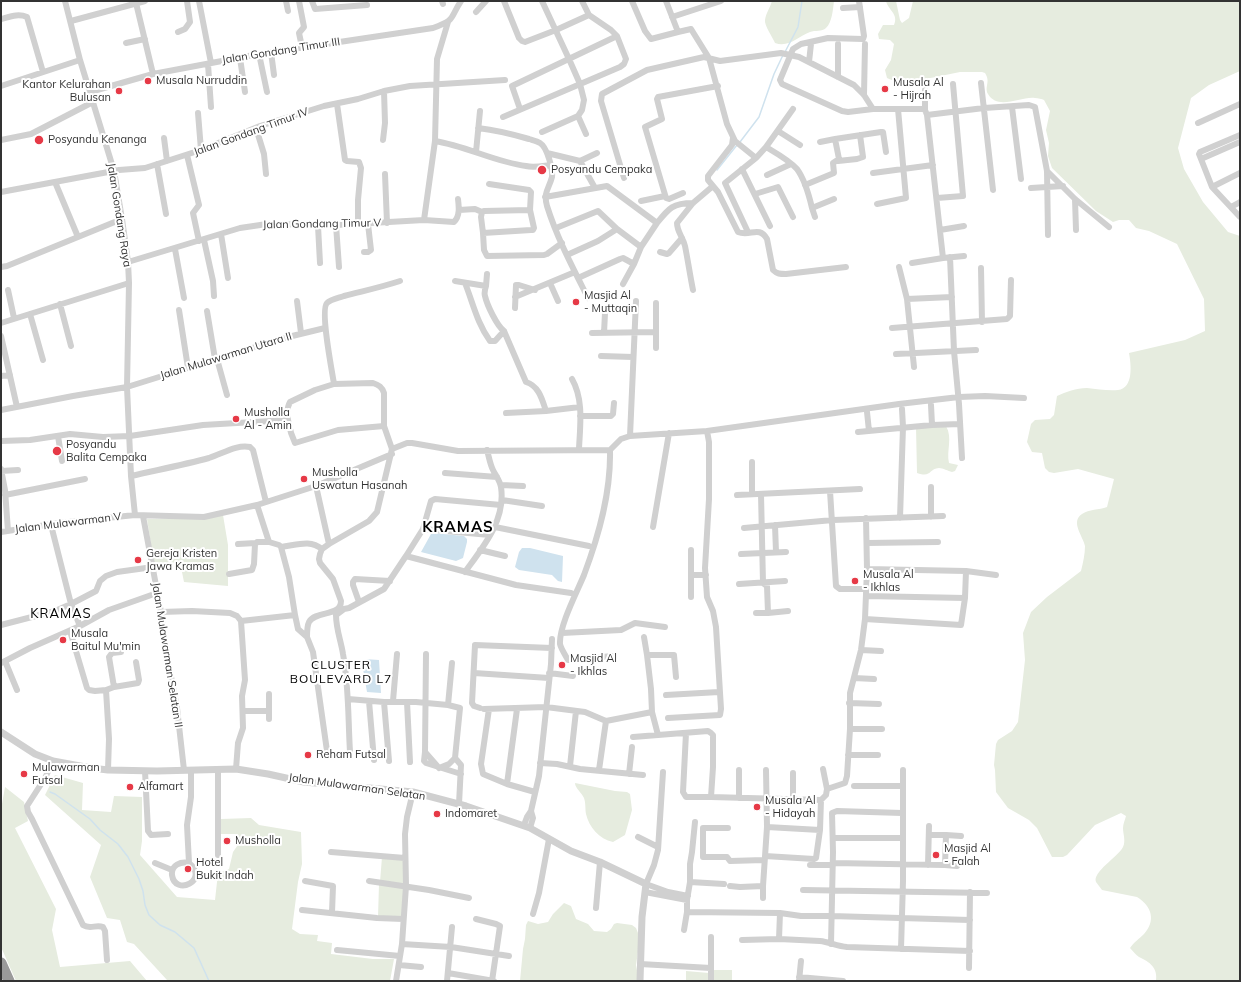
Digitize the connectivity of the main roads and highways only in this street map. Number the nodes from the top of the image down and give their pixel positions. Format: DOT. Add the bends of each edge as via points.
graph roads {
  1 [pos="1,963"];
  2 [pos="9,981"];
  1 -- 2 [label="highway"];
}
